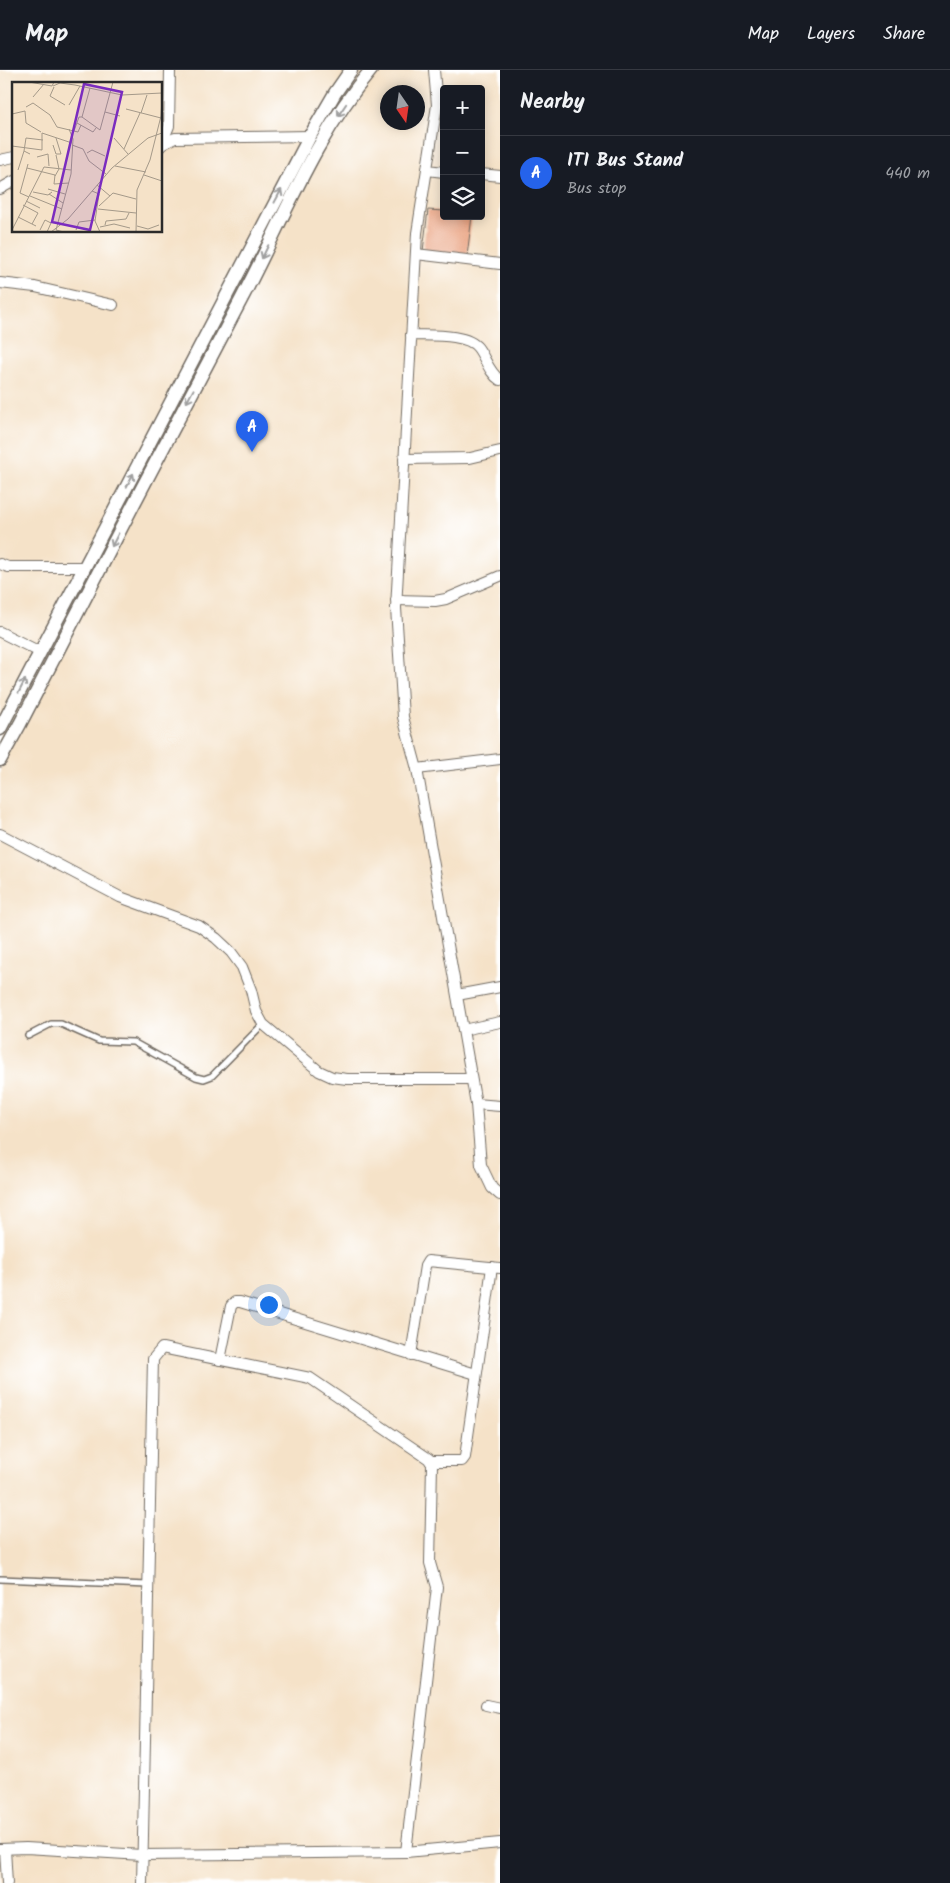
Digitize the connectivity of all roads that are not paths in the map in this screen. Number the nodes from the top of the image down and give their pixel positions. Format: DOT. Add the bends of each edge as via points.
graph roads {
  1 [pos="170,70"];
  2 [pos="351,70"];
  3 [pos="370,70"];
  4 [pos="434,70"];
  5 [pos="310,136"];
  6 [pos="162,145"];
  7 [pos="427,170"];
  8 [pos="440,172"];
  9 [pos="485,174"];
  10 [pos="500,176"];
  11 [pos="12,182"];
  12 [pos="0,189"];
  13 [pos="416,254"];
  14 [pos="500,264"];
  15 [pos="0,283"];
  16 [pos="113,305"];
  17 [pos="220,306"];
  18 [pos="233,314"];
  19 [pos="411,335"];
  20 [pos="201,343"];
  21 [pos="214,349"];
  22 [pos="500,380"];
  23 [pos="500,451"];
  24 [pos="404,459"];
  25 [pos="0,564"];
  26 [pos="84,568"];
  27 [pos="500,576"];
  28 [pos="396,600"];
  29 [pos="0,632"];
  30 [pos="40,652"];
  31 [pos="0,729"];
  32 [pos="500,758"];
  33 [pos="0,760"];
  34 [pos="417,769"];
  35 [pos="0,834"];
  36 [pos="500,987"];
  37 [pos="457,995"];
  38 [pos="500,1022"];
  39 [pos="263,1024"];
  40 [pos="463,1030"];
  41 [pos="28,1036"];
  42 [pos="471,1079"];
  43 [pos="476,1104"];
  44 [pos="500,1106"];
  45 [pos="500,1196"];
  46 [pos="496,1267"];
  47 [pos="411,1355"];
  48 [pos="220,1360"];
  49 [pos="476,1374"];
  50 [pos="430,1461"];
  51 [pos="0,1579"];
  52 [pos="148,1585"];
  53 [pos="486,1705"];
  54 [pos="500,1708"];
  55 [pos="500,1843"];
  56 [pos="3,1849"];
  57 [pos="406,1852"];
  58 [pos="142,1855"];
  59 [pos="7,1883"];
  60 [pos="142,1883"];
  1 -- 6 [label="street" via="168,126"];
  2 -- 5 [label="street"];
  3 -- 18 [label="street, one-way" via="315,153"];
  4 -- 7 [label="street" via="437,104"];
  5 -- 6 [label="street" via="175,138"];
  17 -- 5 [label="street, one-way"];
  7 -- 8 [label="street"];
  7 -- 13 [label="street"];
  9 -- 10 [label="street"];
  11 -- 12 [label="street"];
  13 -- 14 [label="street"];
  13 -- 19 [label="street"];
  15 -- 16 [label="street" via="35,287"];
  17 -- 18 [label="street"];
  17 -- 20 [label="street"];
  18 -- 21 [label="street"];
  19 -- 22 [label="street" via="470,341"];
  19 -- 24 [label="street"];
  20 -- 21 [label="street"];
  26 -- 20 [label="street, one-way"];
  21 -- 33 [label="street, one-way"];
  23 -- 24 [label="street" via="470,458"];
  24 -- 28 [label="street"];
  25 -- 26 [label="street" via="8,567"];
  26 -- 30 [label="street"];
  27 -- 28 [label="street" via="446,599"];
  28 -- 34 [label="street" via="403,717"];
  29 -- 30 [label="street"];
  31 -- 30 [label="street, one-way"];
  32 -- 34 [label="street"];
  34 -- 37 [label="street"];
  35 -- 39 [label="street" via="120,897 199,926 216,938 242,967"];
  36 -- 37 [label="street"];
  37 -- 40 [label="street"];
  38 -- 40 [label="street"];
  39 -- 41 [label="lane" via="212,1076 204,1078 196,1077 133,1042 100,1042 61,1024 51,1024"];
  39 -- 42 [label="street" via="319,1070 332,1076 347,1079"];
  40 -- 42 [label="street"];
  42 -- 43 [label="street"];
  43 -- 44 [label="street"];
  43 -- 45 [label="street" via="481,1165 492,1188"];
  46 -- 47 [label="street" via="428,1261"];
  46 -- 49 [label="street"];
  47 -- 48 [label="street" via="235,1302 231,1306"];
  47 -- 49 [label="street"];
  48 -- 50 [label="street" via="310,1378"];
  48 -- 52 [label="street" via="162,1348 153,1359"];
  49 -- 50 [label="street" via="465,1458"];
  50 -- 57 [label="street" via="430,1563 437,1587"];
  51 -- 52 [label="lane"];
  52 -- 58 [label="street"];
  53 -- 54 [label="street"];
  55 -- 57 [label="street"];
  56 -- 58 [label="street"];
  56 -- 59 [label="street"];
  57 -- 58 [label="street"];
  58 -- 60 [label="street"];
}
